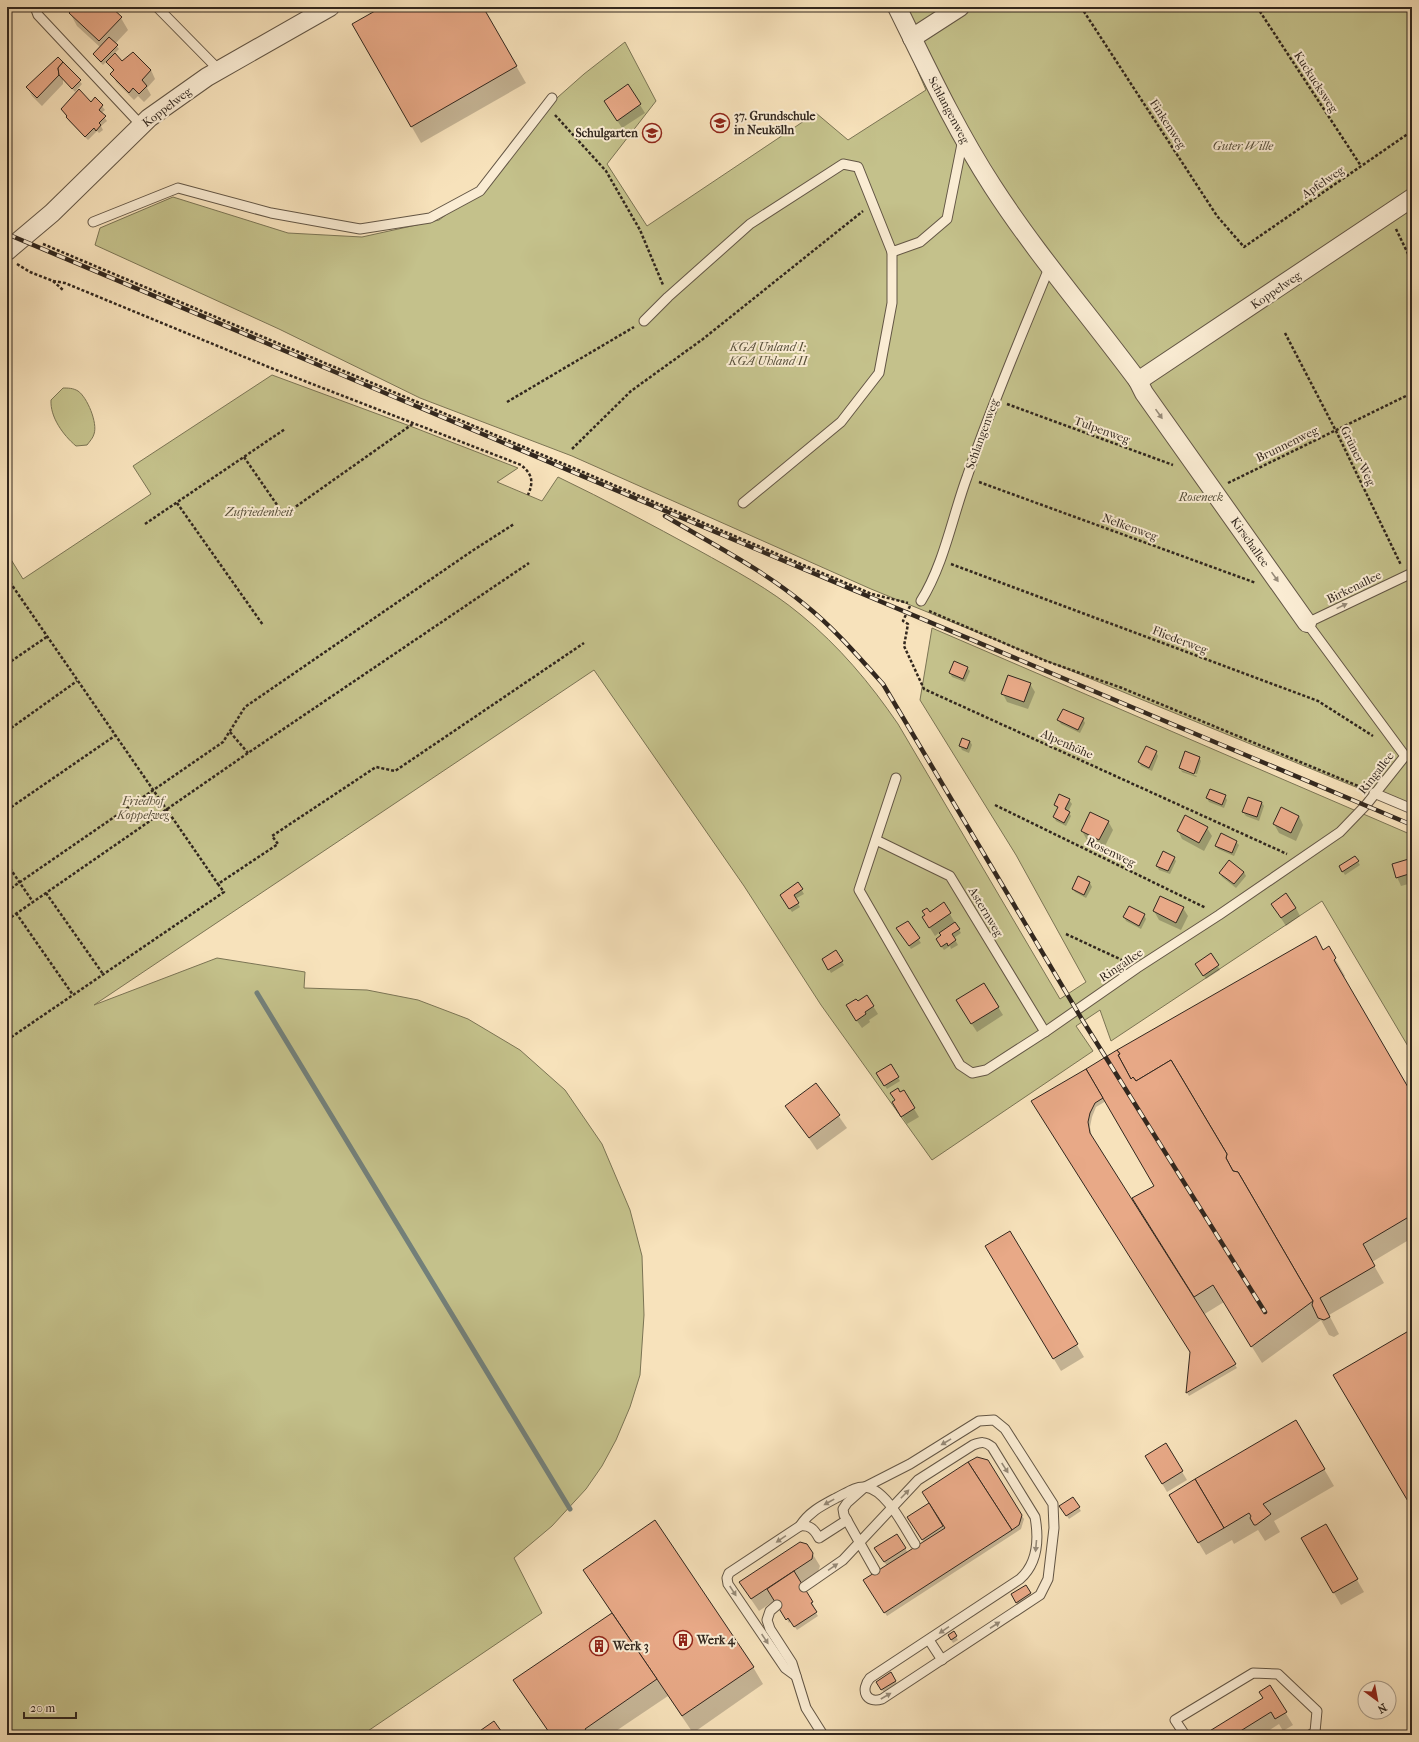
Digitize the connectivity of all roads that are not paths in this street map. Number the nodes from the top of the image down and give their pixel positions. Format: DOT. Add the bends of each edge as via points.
graph roads {
  1 [pos="35,7"];
  2 [pos="157,7"];
  3 [pos="330,7"];
  4 [pos="897,7"];
  5 [pos="960,7"];
  6 [pos="912,38"];
  7 [pos="220,70"];
  8 [pos="552,98"];
  9 [pos="141,125"];
  10 [pos="963,138"];
  11 [pos="1412,198"];
  12 [pos="93,222"];
  13 [pos="892,252"];
  14 [pos="10,256"];
  15 [pos="1049,268"];
  16 [pos="644,321"];
  17 [pos="1138,382"];
  18 [pos="743,503"];
  19 [pos="1409,574"];
  20 [pos="918,603"];
  21 [pos="1307,623"];
  22 [pos="896,778"];
  23 [pos="1374,793"];
  24 [pos="1412,809"];
  25 [pos="876,840"];
  26 [pos="1045,1032"];
  27 [pos="865,1487"];
  28 [pos="891,1508"];
  29 [pos="847,1520"];
  30 [pos="800,1526"];
  31 [pos="859,1543"];
  32 [pos="915,1544"];
  33 [pos="874,1570"];
  34 [pos="804,1587"];
  35 [pos="777,1605"];
  36 [pos="929,1640"];
  37 [pos="942,1660"];
  38 [pos="796,1676"];
  39 [pos="823,1735"];
  40 [pos="1185,1735"];
  41 [pos="1310,1735"];
  1 -- 9 [label="lane" via="38,15"];
  2 -- 7 [label="lane"];
  3 -- 7 [label="street, Koppelweg"];
  4 -- 6 [label="street, Schlangenweg"];
  5 -- 6 [label="street"];
  6 -- 10 [label="street, Schlangenweg"];
  7 -- 9 [label="street, Koppelweg"];
  8 -- 12 [label="lane" via="480,191 430,218 360,229 271,213 178,188"];
  9 -- 14 [label="street, Koppelweg" via="52,213 25,236"];
  10 -- 13 [label="lane" via="947,219 920,242"];
  10 -- 15 [label="street, Schlangenweg" via="993,187"];
  11 -- 17 [label="street, Koppelweg"];
  13 -- 16 [label="lane" via="858,167 843,164 750,224"];
  13 -- 18 [label="lane" via="892,303 878,373 841,422"];
  15 -- 17 [label="street, Schlangenweg"];
  15 -- 20 [label="lane, Schlangenweg" via="966,477 932,583"];
  17 -- 21 [label="street, Kirschallee, one-way"];
  21 -- 19 [label="lane, Birkenallee, one-way"];
  21 -- 23 [label="lane, Ringallee" via="1405,756"];
  22 -- 25 [label="lane, Ringallee"];
  23 -- 24 [label="lane"];
  23 -- 26 [label="lane, Ringallee" via="1340,832"];
  25 -- 26 [label="lane, Asternweg" via="950,876"];
  25 -- 26 [label="lane, Ringallee" via="859,890 960,1065 972,1072 986,1070"];
  27 -- 28 [label="lane" via="881,1493"];
  27 -- 29 [label="lane" via="846,1503 843,1509"];
  27 -- 30 [label="lane, one-way" via="855,1488 826,1503 807,1516"];
  37 -- 27 [label="lane, one-way" via="1033,1600 1044,1590 1048,1579 1054,1528 1053,1504 1005,1429 994,1420 979,1421 910,1464"];
  28 -- 31 [label="lane"];
  28 -- 32 [label="lane"];
  28 -- 36 [label="lane, one-way" via="918,1480 981,1442 992,1447 1035,1517 1036,1549 1034,1562 1028,1572"];
  29 -- 30 [label="lane" via="819,1538 811,1527"];
  29 -- 31 [label="lane"];
  30 -- 38 [label="lane, one-way" via="729,1573 727,1578 728,1584 785,1668"];
  31 -- 33 [label="lane"];
  34 -- 31 [label="lane, one-way" via="843,1560"];
  35 -- 38 [label="lane" via="770,1611 767,1620 792,1663"];
  36 -- 37 [label="lane"];
  36 -- 37 [label="lane, one-way" via="870,1678 865,1684 866,1695 877,1701 882,1699"];
  38 -- 39 [label="lane" via="806,1708"];
  40 -- 41 [label="lane" via="1176,1720 1253,1673 1278,1674 1317,1711 1315,1732"];
}
